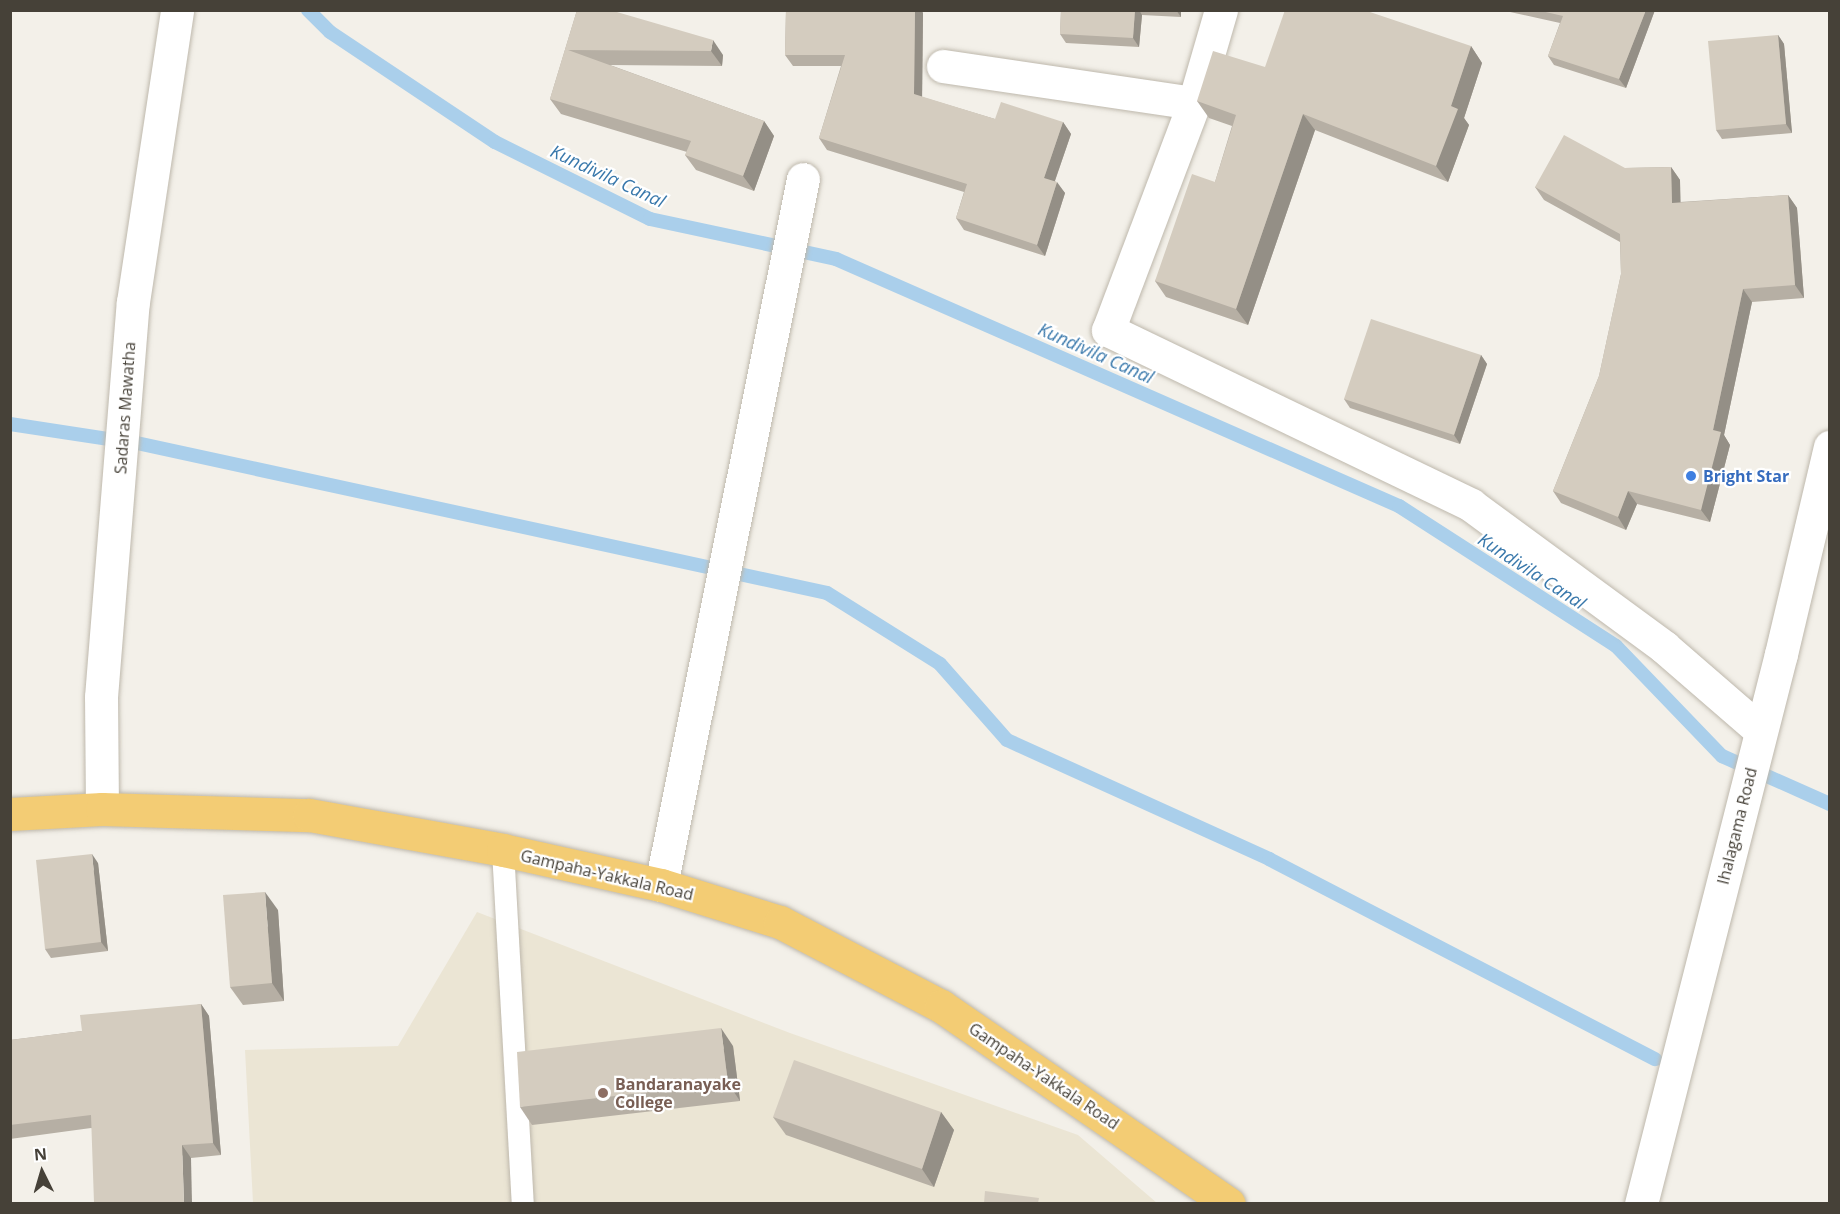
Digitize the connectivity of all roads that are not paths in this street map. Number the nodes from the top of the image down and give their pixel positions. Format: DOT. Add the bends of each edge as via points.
graph roads {
  1 [pos="177,10"];
  2 [pos="1221,10"];
  3 [pos="943,66"];
  4 [pos="1194,103"];
  5 [pos="802,179"];
  6 [pos="1830,447"];
  7 [pos="1761,731"];
  8 [pos="102,809"];
  9 [pos="10,814"];
  10 [pos="503,850"];
  11 [pos="661,885"];
  12 [pos="523,1203"];
  13 [pos="1229,1203"];
  14 [pos="1641,1203"];
  1 -- 8 [label="street, Sadaras Mawatha" via="133,302 101,697"];
  2 -- 4 [label="street"];
  3 -- 4 [label="street"];
  4 -- 7 [label="street" via="1108,330 1472,505 1664,646"];
  5 -- 11 [label="street"];
  6 -- 7 [label="street, Ihalagama Road"];
  7 -- 14 [label="street, Ihalagama Road"];
  8 -- 9 [label="highway, Gampaha-Yakkala Road"];
  8 -- 10 [label="highway, Gampaha-Yakkala Road" via="309,815"];
  10 -- 11 [label="highway, Gampaha-Yakkala Road"];
  10 -- 12 [label="lane"];
  11 -- 13 [label="highway, Gampaha-Yakkala Road" via="780,922 940,1006"];
}
